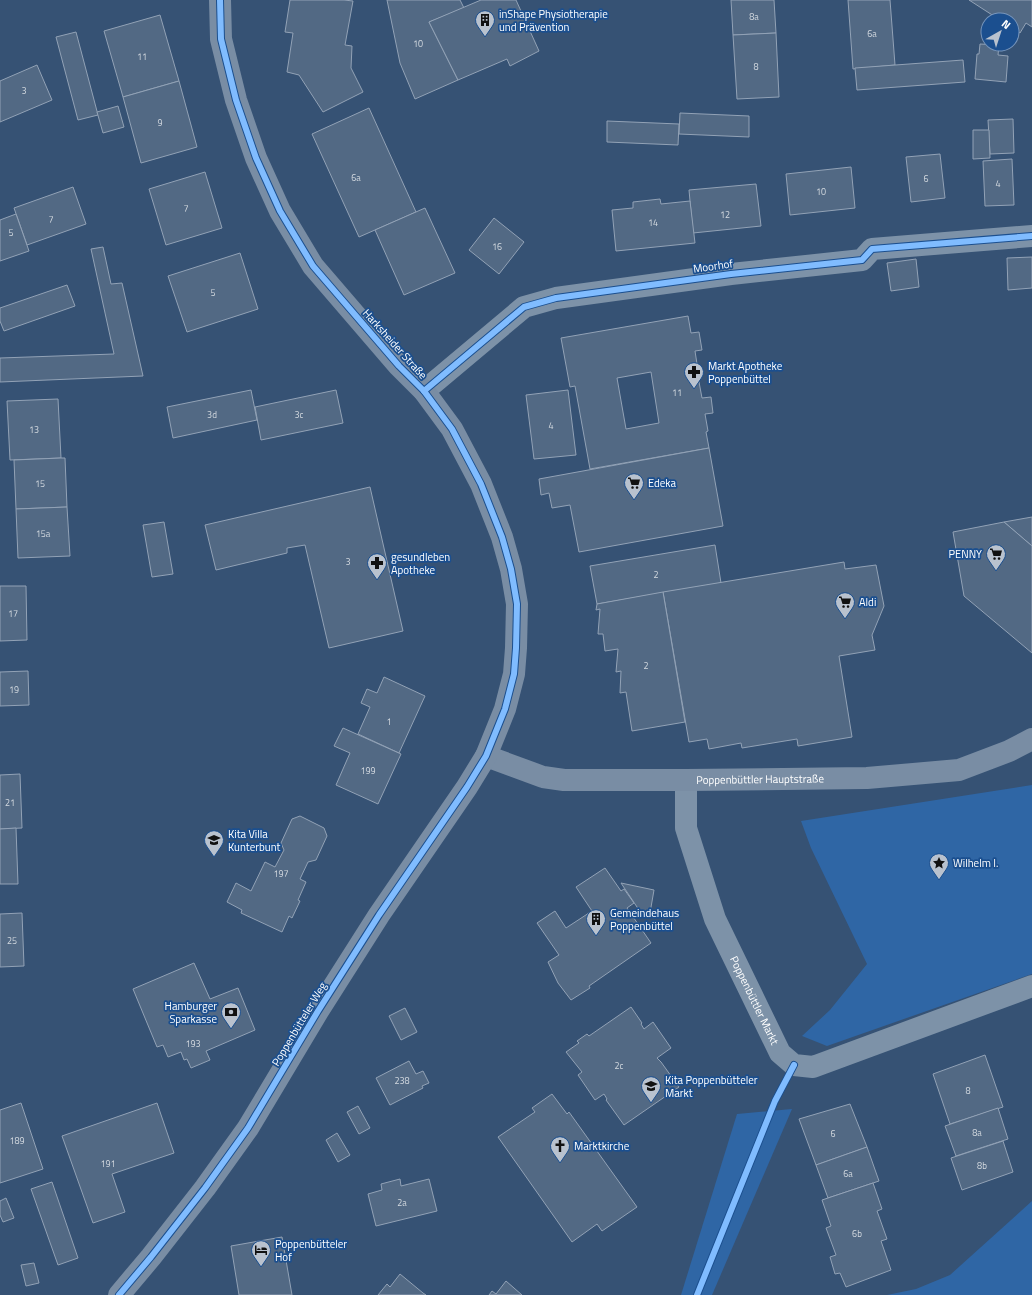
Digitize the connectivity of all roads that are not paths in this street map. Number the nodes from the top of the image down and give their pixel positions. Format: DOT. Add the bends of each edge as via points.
graph roads {
  1 [pos="220,0"];
  2 [pos="1032,236"];
  3 [pos="424,391"];
  4 [pos="1032,739"];
  5 [pos="486,756"];
  6 [pos="686,780"];
  7 [pos="1032,986"];
  8 [pos="119,1295"];
  1 -- 3 [label="main road, Harksheider Straße" via="221,39 236,100 256,158 280,212 313,266 399,366"];
  2 -- 3 [label="street, Moorhof" via="872,249 862,260 731,274 556,298 524,307"];
  3 -- 5 [label="main road, Harksheider Straße" via="452,429 481,484 502,537 517,604 514,674 505,708"];
  4 -- 6 [label="main road, Poppenbüttler Hauptstraße" via="1009,751 959,770 866,778"];
  5 -- 6 [label="main road, Poppenbüttler Hauptstraße" via="543,776 564,780"];
  5 -- 8 [label="main road, Poppenbütteler Weg" via="371,928 248,1128 152,1257"];
  6 -- 7 [label="street, Poppenbüttler Markt" via="686,828 715,919 780,1053 794,1066 813,1067"];
}
